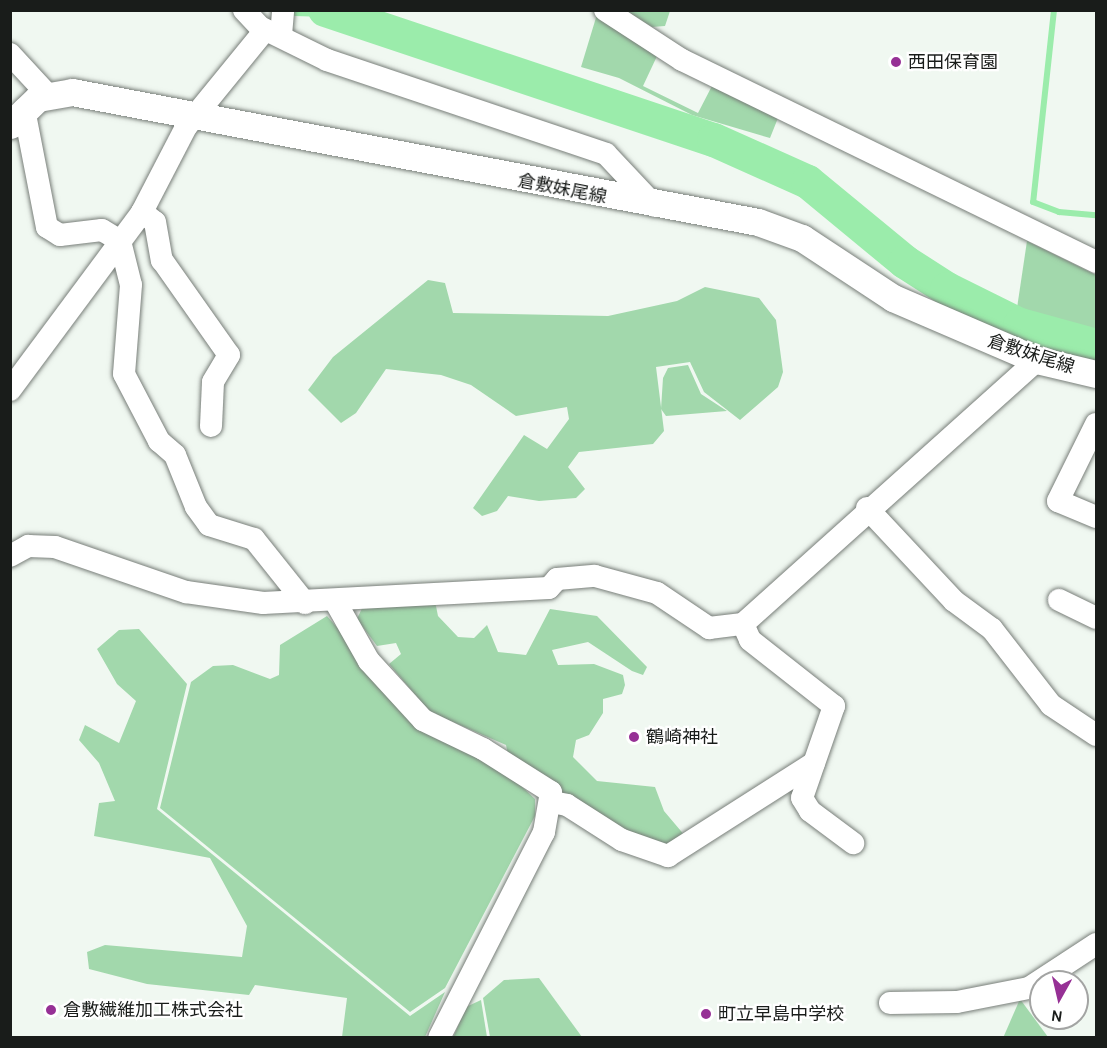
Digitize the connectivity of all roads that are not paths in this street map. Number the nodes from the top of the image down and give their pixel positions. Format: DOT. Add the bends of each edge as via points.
graph roads {
  1 [pos="244,10"];
  2 [pos="283,10"];
  3 [pos="605,10"];
  4 [pos="273,32"];
  5 [pos="10,54"];
  6 [pos="47,94"];
  7 [pos="17,117"];
  8 [pos="195,117"];
  9 [pos="655,206"];
  10 [pos="141,212"];
  11 [pos="120,241"];
  12 [pos="1096,262"];
  13 [pos="1037,360"];
  14 [pos="1096,374"];
  15 [pos="10,390"];
  16 [pos="1096,424"];
  17 [pos="211,426"];
  18 [pos="867,508"];
  19 [pos="1096,516"];
  20 [pos="10,556"];
  21 [pos="1059,600"];
  22 [pos="335,601"];
  23 [pos="305,603"];
  24 [pos="1096,618"];
  25 [pos="743,624"];
  26 [pos="1096,735"];
  27 [pos="814,763"];
  28 [pos="552,802"];
  29 [pos="853,843"];
  30 [pos="1096,944"];
  31 [pos="890,1003"];
  32 [pos="439,1038"];
  1 -- 4 [label="street"];
  2 -- 4 [label="street"];
  3 -- 12 [label="street" via="682,60"];
  4 -- 8 [label="street"];
  4 -- 9 [label="street" via="327,60 606,154"];
  5 -- 6 [label="street"];
  6 -- 7 [label="main road"];
  6 -- 8 [label="main road, 倉敷妹尾線" via="72,92"];
  7 -- 11 [label="street" via="47,227 60,235 102,230"];
  8 -- 9 [label="main road, 倉敷妹尾線"];
  8 -- 10 [label="street"];
  9 -- 13 [label="main road, 倉敷妹尾線" via="758,222 802,238 893,298"];
  10 -- 11 [label="street"];
  10 -- 17 [label="street" via="155,222 162,260 229,355 213,382"];
  11 -- 15 [label="street"];
  11 -- 23 [label="street" via="131,285 123,361 129,383 159,441 175,455 209,525 254,539"];
  13 -- 14 [label="main road, 倉敷妹尾線"];
  13 -- 18 [label="street"];
  16 -- 19 [label="street" via="1058,501"];
  18 -- 25 [label="street"];
  18 -- 26 [label="street" via="954,601 992,629 1051,705"];
  20 -- 23 [label="street" via="28,546 55,547 186,592 263,603"];
  21 -- 24 [label="street"];
  22 -- 23 [label="street"];
  22 -- 25 [label="street" via="549,588 557,579 595,576 657,593 709,628"];
  22 -- 28 [label="street" via="369,661 423,720 483,749 551,792"];
  25 -- 27 [label="street" via="750,640 834,706"];
  27 -- 28 [label="street" via="668,856 622,840 567,805"];
  27 -- 29 [label="street" via="804,805"];
  28 -- 32 [label="street" via="544,832"];
  30 -- 31 [label="street" via="1029,988 957,1002"];
}
